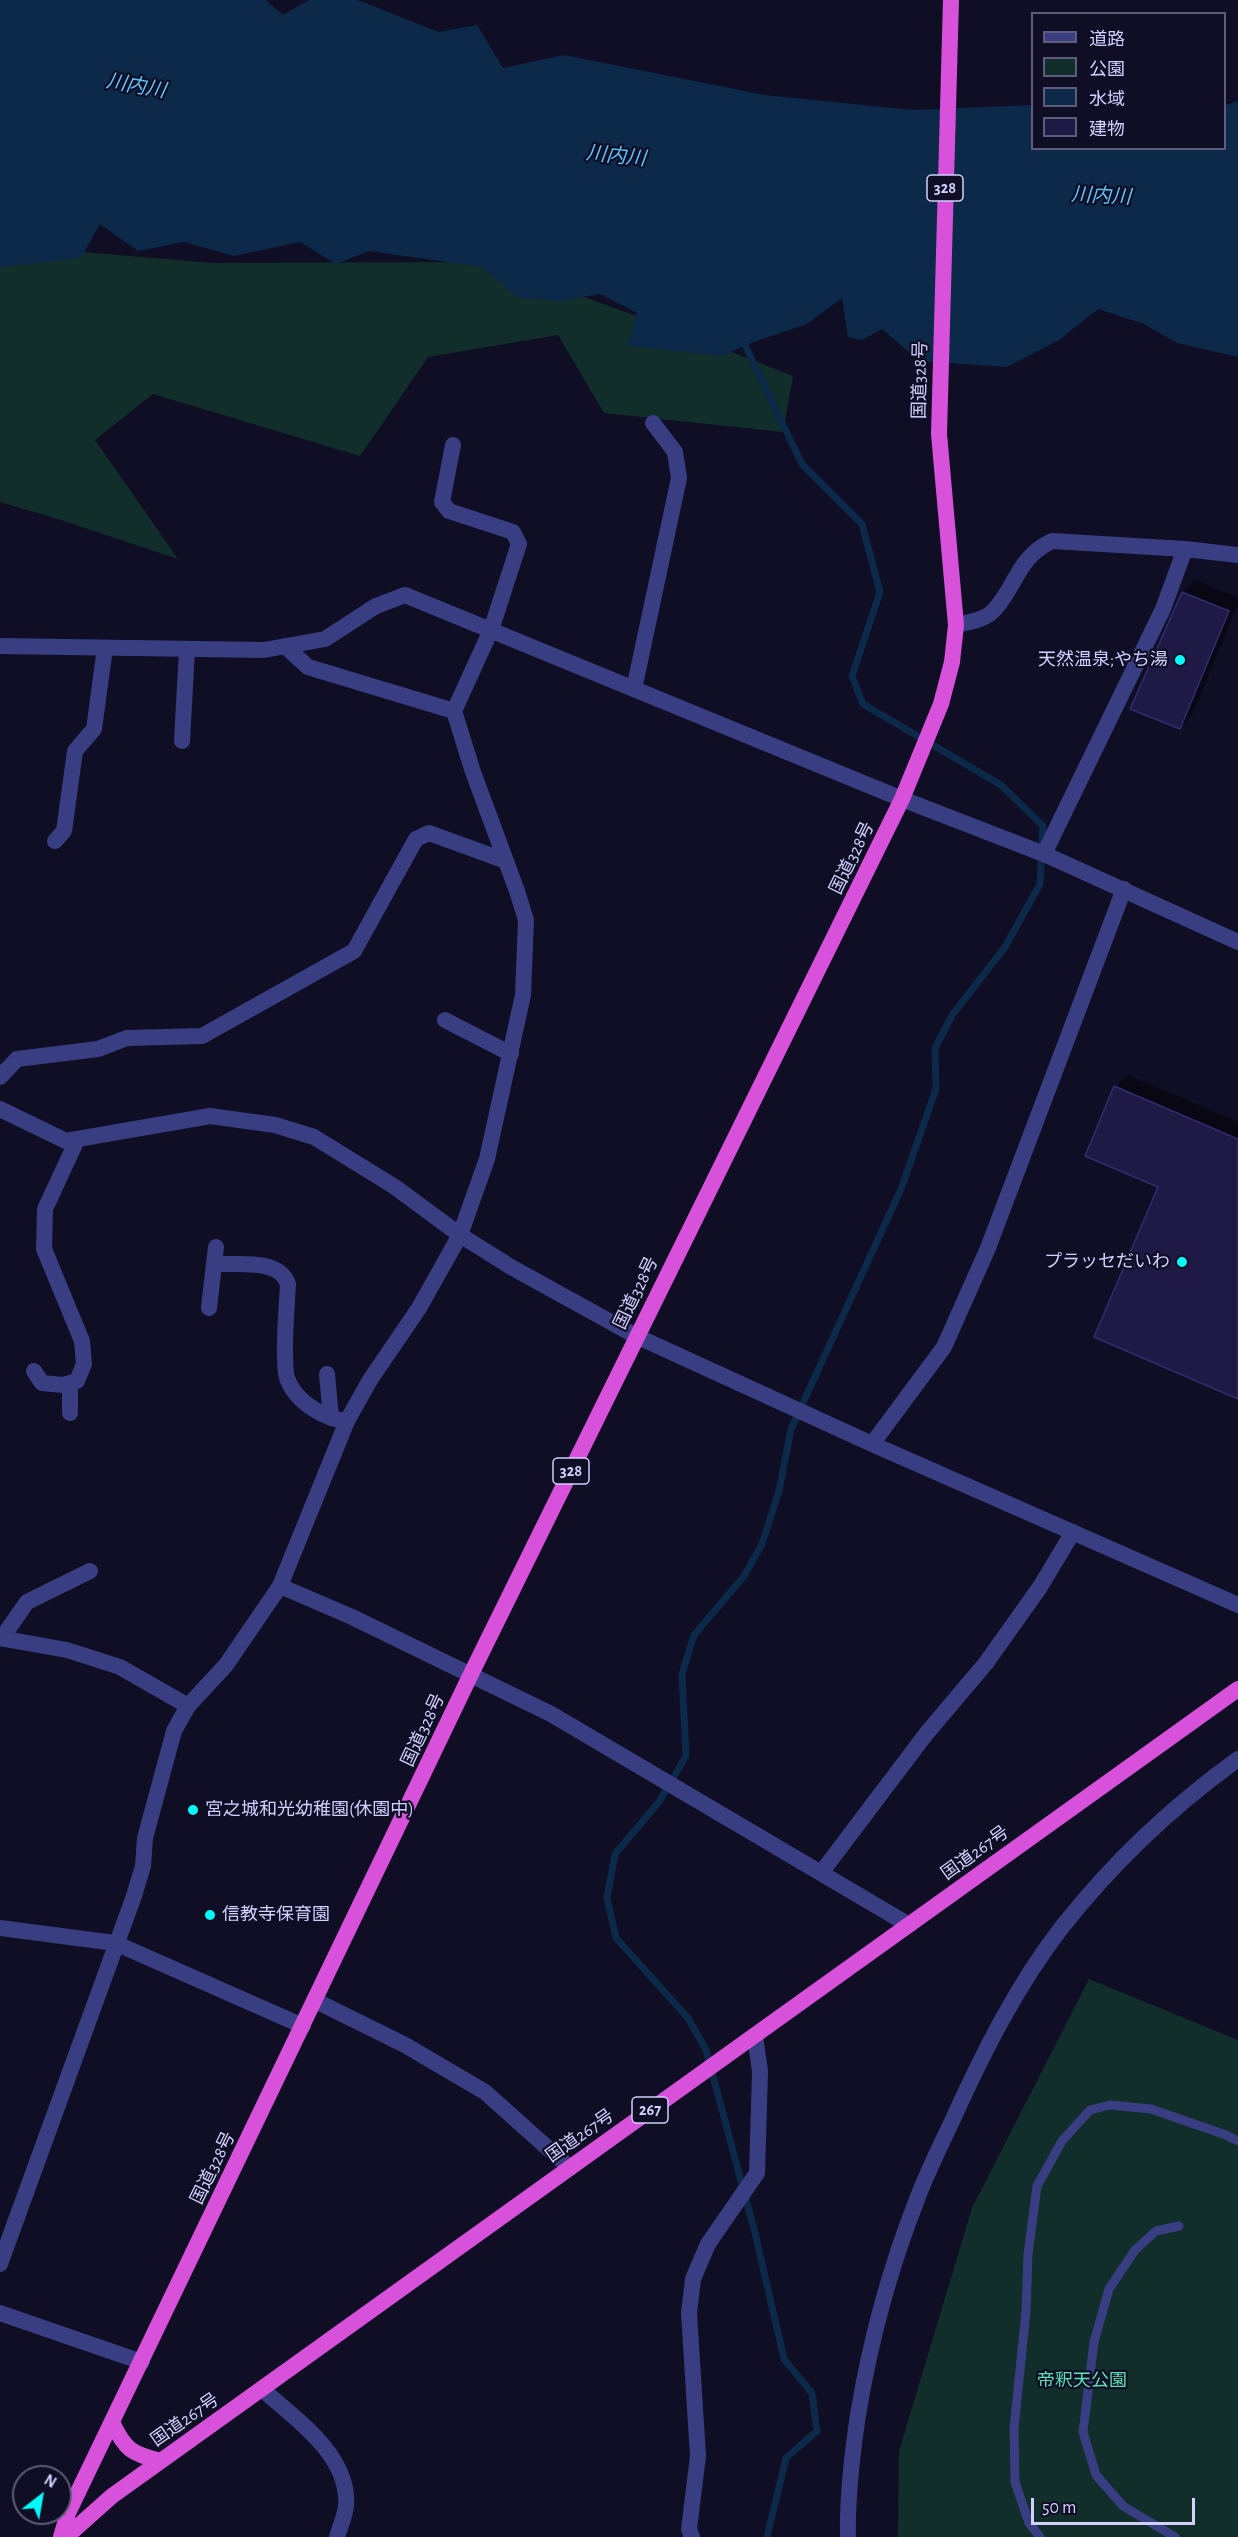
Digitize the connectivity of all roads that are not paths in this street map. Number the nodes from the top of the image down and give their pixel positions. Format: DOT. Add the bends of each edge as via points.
graph roads {
  1 [pos="951,0"];
  2 [pos="653,423"];
  3 [pos="453,445"];
  4 [pos="1185,549"];
  5 [pos="1238,555"];
  6 [pos="956,625"];
  7 [pos="491,630"];
  8 [pos="0,646"];
  9 [pos="285,646"];
  10 [pos="105,648"];
  11 [pos="187,649"];
  12 [pos="634,689"];
  13 [pos="454,711"];
  14 [pos="182,741"];
  15 [pos="903,799"];
  16 [pos="55,841"];
  17 [pos="1044,854"];
  18 [pos="506,861"];
  19 [pos="1124,890"];
  20 [pos="1238,942"];
  21 [pos="445,1020"];
  22 [pos="511,1054"];
  23 [pos="0,1077"];
  24 [pos="0,1109"];
  25 [pos="76,1140"];
  26 [pos="460,1235"];
  27 [pos="216,1247"];
  28 [pos="214,1264"];
  29 [pos="209,1308"];
  30 [pos="636,1336"];
  31 [pos="33,1371"];
  32 [pos="327,1374"];
  33 [pos="70,1383"];
  34 [pos="70,1413"];
  35 [pos="339,1420"];
  36 [pos="872,1444"];
  37 [pos="1073,1532"];
  38 [pos="90,1571"];
  39 [pos="280,1586"];
  40 [pos="1238,1605"];
  41 [pos="1,1638"];
  42 [pos="471,1674"];
  43 [pos="1238,1689"];
  44 [pos="188,1706"];
  45 [pos="1238,1759"];
  46 [pos="821,1873"];
  47 [pos="909,1925"];
  48 [pos="0,1928"];
  49 [pos="115,1943"];
  50 [pos="316,2001"];
  51 [pos="303,2026"];
  52 [pos="755,2036"];
  53 [pos="1238,2141"];
  54 [pos="570,2168"];
  55 [pos="1179,2226"];
  56 [pos="0,2264"];
  57 [pos="0,2313"];
  58 [pos="142,2362"];
  59 [pos="262,2389"];
  60 [pos="112,2422"];
  61 [pos="161,2461"];
  62 [pos="61,2537"];
  63 [pos="66,2537"];
  64 [pos="337,2537"];
  65 [pos="692,2537"];
  66 [pos="848,2537"];
  67 [pos="1040,2537"];
  68 [pos="1175,2537"];
  1 -- 6 [label="highway, 国道328号 / 328" via="939,434"];
  2 -- 12 [label="street" via="675,452 679,478"];
  3 -- 7 [label="street" via="442,502 449,511 513,532 519,544"];
  4 -- 5 [label="street"];
  4 -- 6 [label="street" via="1052,541 1027,557 994,610 977,620"];
  4 -- 17 [label="street" via="1163,609"];
  6 -- 15 [label="highway, 国道328号 / 328" via="942,704"];
  7 -- 9 [label="street" via="405,595 376,606 325,639"];
  7 -- 12 [label="street"];
  7 -- 13 [label="street"];
  8 -- 10 [label="street"];
  9 -- 11 [label="street" via="264,650"];
  9 -- 13 [label="street" via="308,667"];
  10 -- 11 [label="street"];
  10 -- 16 [label="street" via="94,729 75,751 64,831"];
  11 -- 14 [label="street"];
  12 -- 15 [label="street"];
  13 -- 18 [label="street"];
  15 -- 17 [label="street"];
  15 -- 30 [label="highway, 国道328号 / 328"];
  17 -- 19 [label="street"];
  18 -- 22 [label="street" via="526,920 523,995"];
  18 -- 23 [label="street" via="429,833 416,839 354,951 201,1036 127,1038 98,1049 17,1059"];
  19 -- 20 [label="street"];
  19 -- 36 [label="street" via="993,1237 949,1337"];
  21 -- 22 [label="street"];
  22 -- 26 [label="street" via="487,1160"];
  24 -- 25 [label="street" via="66,1141"];
  25 -- 26 [label="street" via="210,1116 275,1125 314,1137 395,1186"];
  25 -- 33 [label="street" via="45,1209 44,1250 82,1341 84,1364 77,1381"];
  26 -- 30 [label="street"];
  26 -- 35 [label="street" via="419,1308"];
  27 -- 28 [label="street"];
  28 -- 29 [label="street"];
  28 -- 35 [label="street" via="273,1267 285,1275 287,1378 312,1410"];
  30 -- 36 [label="street"];
  30 -- 42 [label="highway, 国道328号 / 328"];
  31 -- 33 [label="street" via="42,1383"];
  32 -- 35 [label="street"];
  33 -- 34 [label="street"];
  35 -- 39 [label="street"];
  36 -- 37 [label="street"];
  37 -- 40 [label="street"];
  37 -- 46 [label="street" via="986,1663 926,1734"];
  38 -- 41 [label="street" via="27,1602"];
  39 -- 42 [label="street"];
  39 -- 44 [label="street" via="226,1665"];
  41 -- 44 [label="street" via="67,1650 120,1667"];
  42 -- 46 [label="street" via="551,1713"];
  42 -- 50 [label="highway, 国道328号 / 328"];
  43 -- 47 [label="highway, 国道267号 / 267"];
  44 -- 49 [label="street" via="174,1731 145,1838 143,1866"];
  45 -- 66 [label="street" via="1134,1843 1061,1928 973,2074 916,2199 879,2310 852,2455"];
  46 -- 47 [label="street"];
  47 -- 52 [label="highway, 国道267号 / 267"];
  48 -- 49 [label="street"];
  49 -- 51 [label="street"];
  49 -- 56 [label="street"];
  50 -- 51 [label="highway, 国道328号 / 328"];
  50 -- 54 [label="street" via="405,2045 485,2092"];
  51 -- 58 [label="highway, 国道328号 / 328"];
  52 -- 54 [label="highway, 国道267号 / 267"];
  52 -- 65 [label="street" via="760,2071 757,2173 708,2244 693,2279 690,2313 698,2456 689,2529"];
  53 -- 67 [label="lane" via="1151,2109 1110,2105 1090,2110 1062,2141 1037,2186 1014,2428 1015,2482 1029,2523"];
  54 -- 59 [label="highway, 国道267号 / 267"];
  55 -- 68 [label="lane" via="1156,2231 1135,2250 1109,2289 1094,2342 1083,2432 1096,2475 1123,2506"];
  57 -- 58 [label="street"];
  58 -- 60 [label="highway, 国道328号 / 328"];
  59 -- 61 [label="highway, 国道267号 / 267"];
  59 -- 64 [label="street" via="322,2444 342,2475 346,2506"];
  60 -- 61 [label="highway" via="130,2451"];
  60 -- 62 [label="highway, 国道328号 / 328" via="68,2513"];
  61 -- 63 [label="highway, 国道267号 / 267" via="112,2496"];
}
